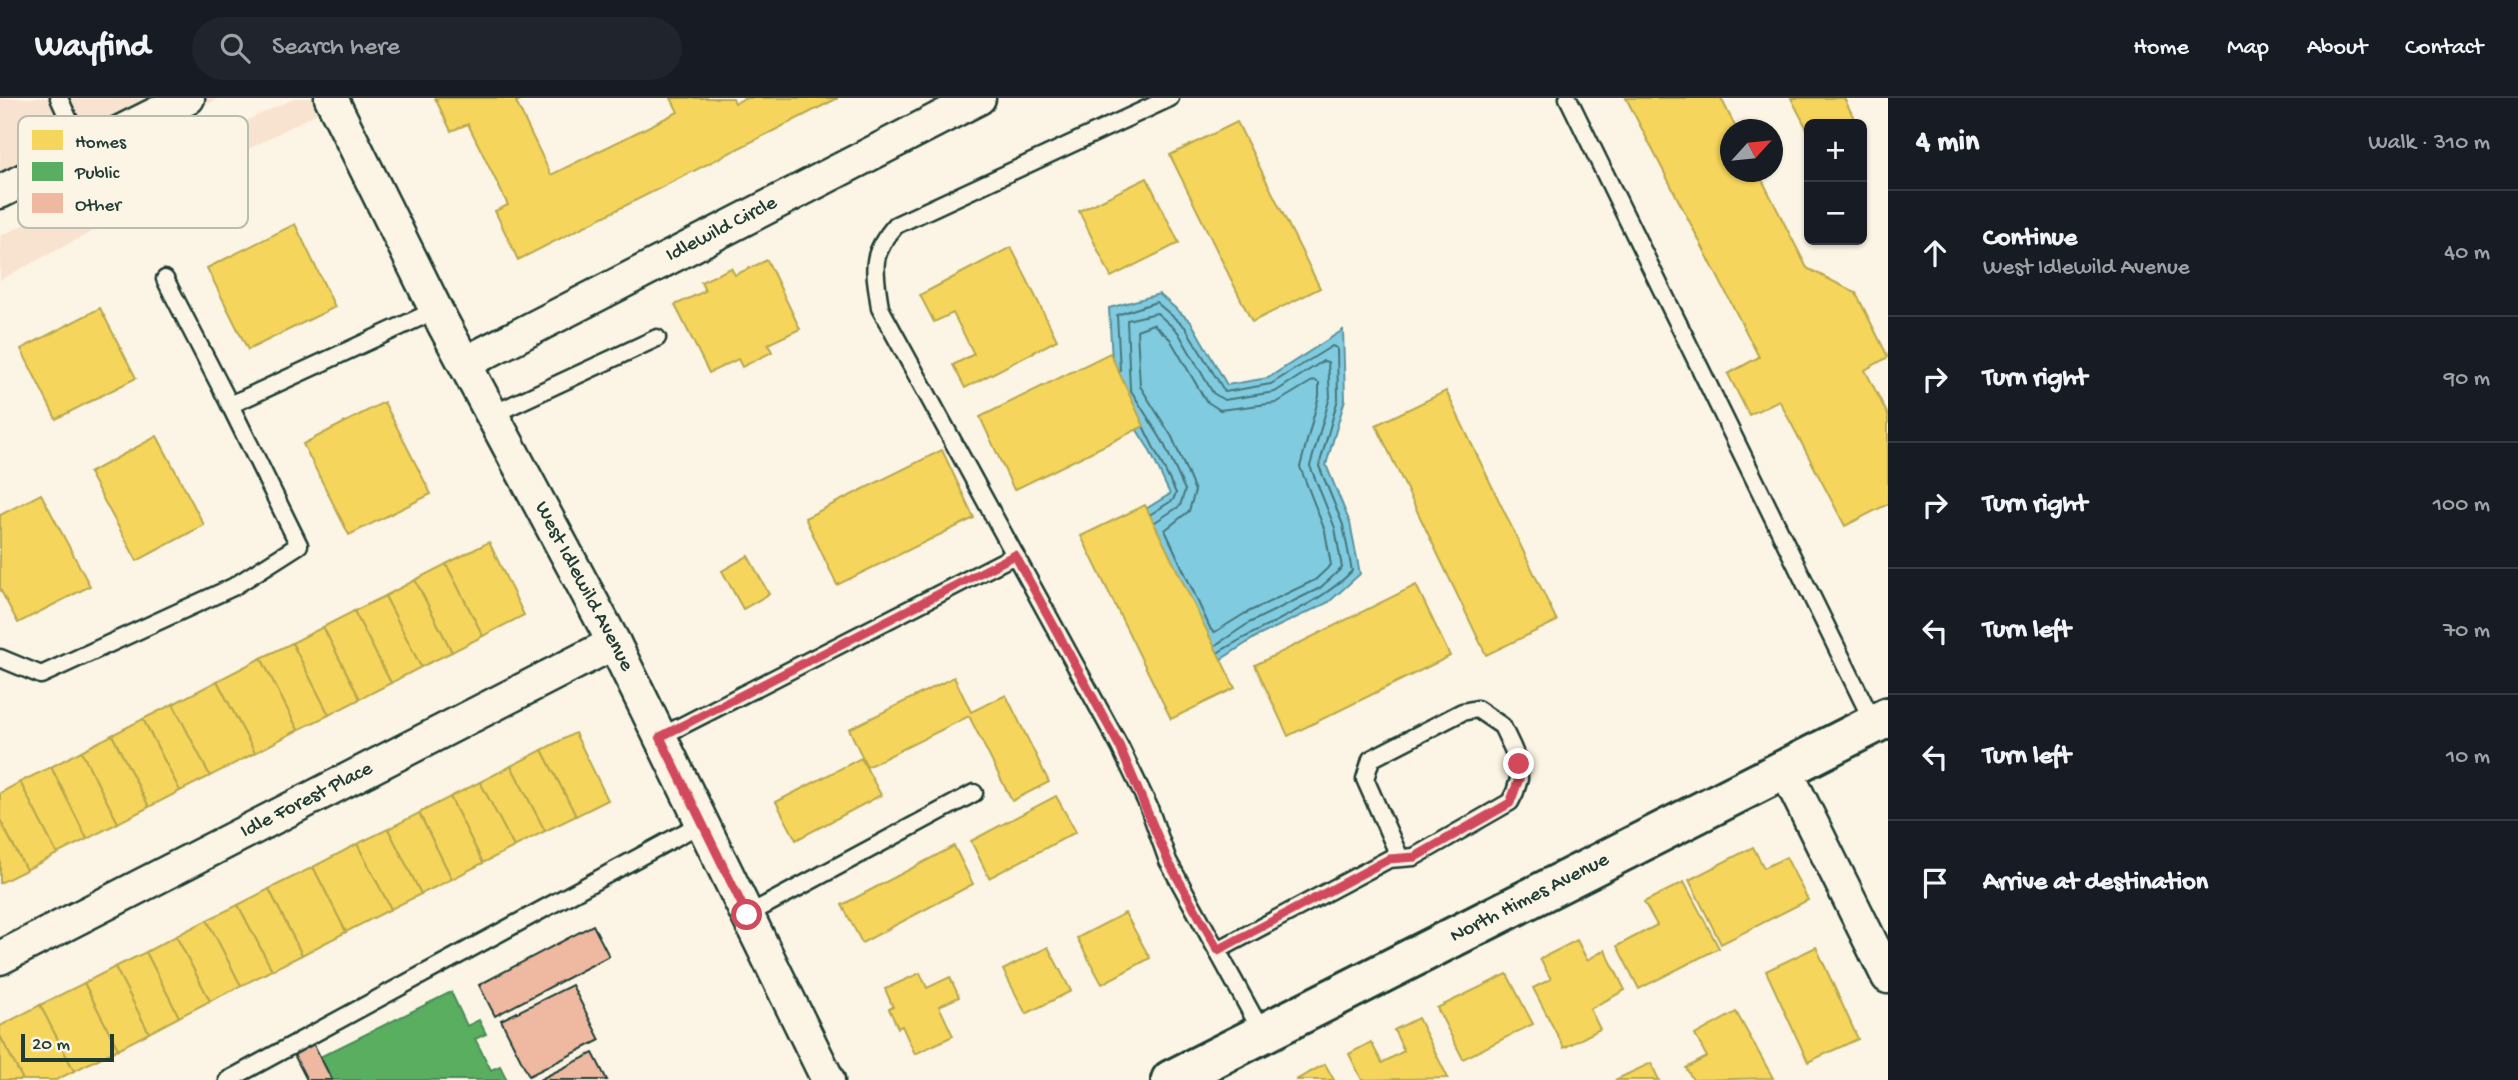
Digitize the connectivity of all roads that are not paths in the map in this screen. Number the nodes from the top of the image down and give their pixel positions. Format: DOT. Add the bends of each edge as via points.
graph roads {
  1 [pos="59,98"];
  2 [pos="188,98"];
  3 [pos="331,98"];
  4 [pos="979,98"];
  5 [pos="1170,98"];
  6 [pos="1568,98"];
  7 [pos="67,116"];
  8 [pos="152,116"];
  9 [pos="18,182"];
  10 [pos="0,191"];
  11 [pos="165,279"];
  12 [pos="436,310"];
  13 [pos="657,338"];
  14 [pos="465,363"];
  15 [pos="230,405"];
  16 [pos="491,415"];
  17 [pos="1015,555"];
  18 [pos="614,643"];
  19 [pos="0,658"];
  20 [pos="1881,721"];
  21 [pos="660,737"];
  22 [pos="1785,769"];
  23 [pos="974,793"];
  24 [pos="702,824"];
  25 [pos="1400,858"];
  26 [pos="747,915"];
  27 [pos="1218,950"];
  28 [pos="0,958"];
  29 [pos="1888,977"];
  30 [pos="1263,1034"];
  31 [pos="228,1080"];
  32 [pos="828,1080"];
  33 [pos="1171,1080"];
  1 -- 7 [label="lane"];
  2 -- 8 [label="street"];
  3 -- 12 [label="street, West Idlewild Avenue"];
  4 -- 14 [label="street, Idlewild Circle"];
  5 -- 17 [label="lane" via="895,225 878,246 875,272 880,308"];
  6 -- 20 [label="lane"];
  9 -- 10 [label="street"];
  11 -- 15 [label="lane"];
  12 -- 14 [label="street, West Idlewild Avenue"];
  12 -- 15 [label="lane"];
  13 -- 16 [label="lane"];
  14 -- 16 [label="street, West Idlewild Avenue"];
  15 -- 19 [label="lane" via="299,545 233,587 41,675"];
  16 -- 18 [label="street, West Idlewild Avenue"];
  17 -- 21 [label="lane"];
  17 -- 27 [label="lane" via="1120,747 1168,861"];
  18 -- 21 [label="street, West Idlewild Avenue"];
  18 -- 28 [label="street, Idle Forest Place"];
  20 -- 22 [label="street, North Himes Avenue"];
  21 -- 24 [label="street, West Idlewild Avenue"];
  22 -- 29 [label="street"];
  22 -- 30 [label="street, North Himes Avenue"];
  23 -- 26 [label="lane"];
  24 -- 26 [label="street, West Idlewild Avenue"];
  24 -- 31 [label="lane"];
  25 -- 25 [label="lane" via="1365,779 1371,759 1462,712 1477,709 1502,726 1519,764 1510,803 1415,857"];
  25 -- 27 [label="lane" via="1389,859"];
  26 -- 32 [label="street, West Idlewild Avenue"];
  27 -- 30 [label="lane"];
  30 -- 33 [label="street, North Himes Avenue"];
}
